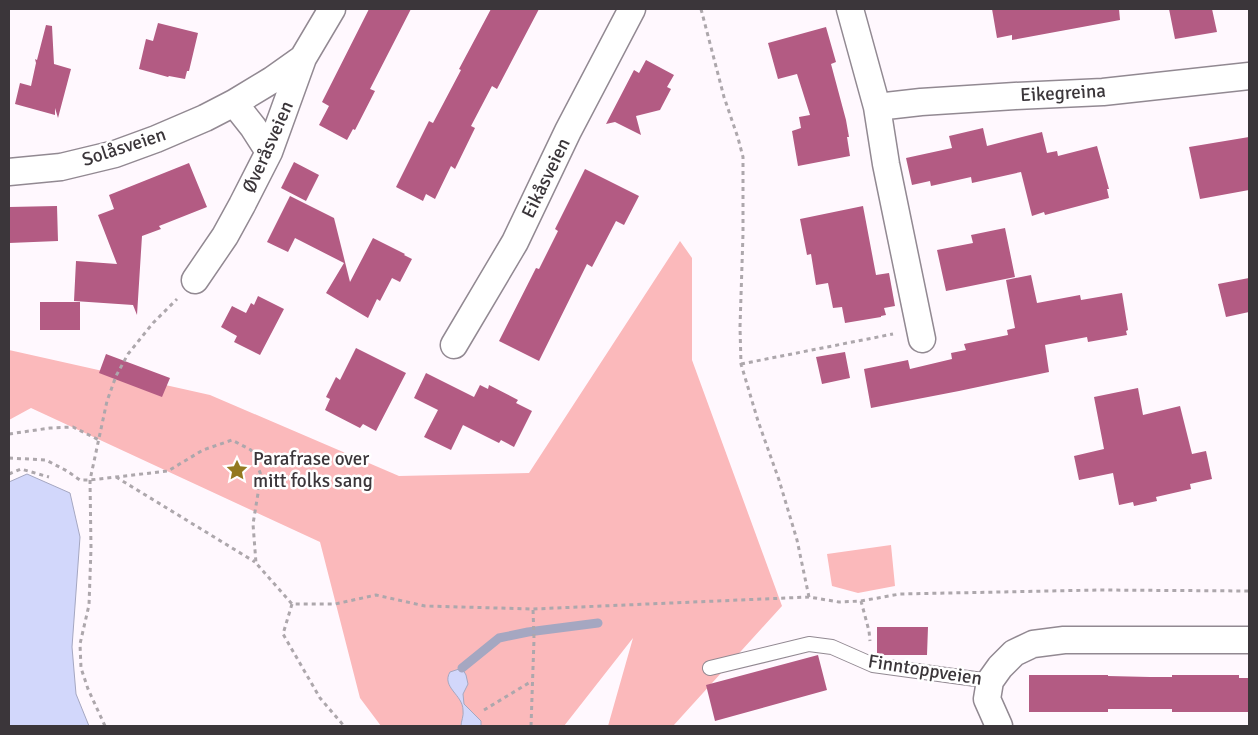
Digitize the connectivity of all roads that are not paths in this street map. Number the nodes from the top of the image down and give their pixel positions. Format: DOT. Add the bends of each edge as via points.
graph roads {
  1 [pos="332,9"];
  2 [pos="632,9"];
  3 [pos="850,9"];
  4 [pos="304,58"];
  5 [pos="1249,76"];
  6 [pos="234,104"];
  7 [pos="877,107"];
  8 [pos="269,152"];
  9 [pos="9,172"];
  10 [pos="195,280"];
  11 [pos="921,334"];
  12 [pos="454,345"];
  13 [pos="1249,640"];
  14 [pos="710,668"];
  15 [pos="990,681"];
  16 [pos="999,726"];
  1 -- 4 [label="street, Øveråsveien"];
  2 -- 12 [label="street, Eikåsveien" via="515,242"];
  3 -- 7 [label="street"];
  4 -- 6 [label="street, Solåsveien"];
  4 -- 8 [label="street, Øveråsveien"];
  5 -- 7 [label="street, Eikegreina" via="1103,92"];
  6 -- 8 [label="street"];
  6 -- 9 [label="street, Solåsveien" via="116,154 60,167"];
  7 -- 11 [label="street"];
  8 -- 10 [label="street, Øveråsveien" via="229,228"];
  13 -- 15 [label="street, Finntoppveien" via="1064,640 1033,644 1014,652"];
  14 -- 15 [label="lane, Finntoppveien" via="809,644 832,648 873,665"];
  15 -- 16 [label="street" via="987,699"];
}
